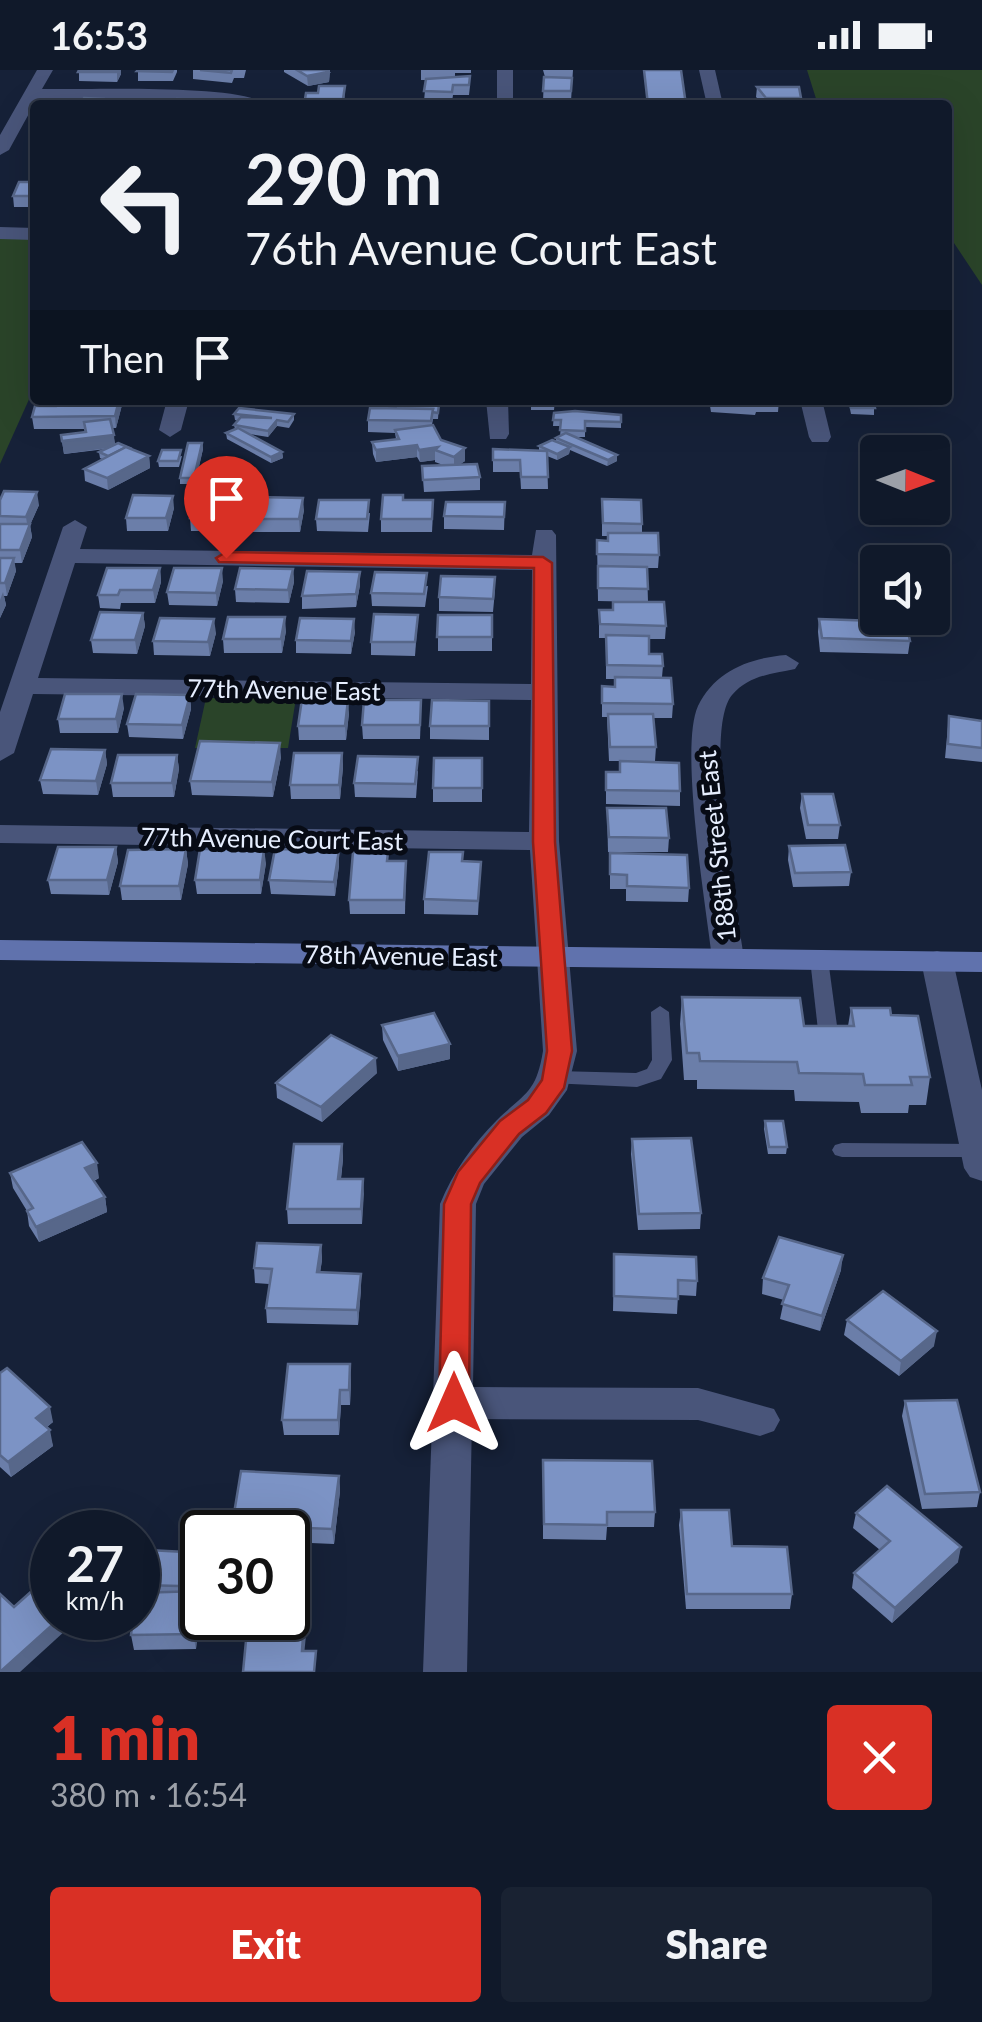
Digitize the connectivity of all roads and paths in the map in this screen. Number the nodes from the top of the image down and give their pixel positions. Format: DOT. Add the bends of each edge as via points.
graph roads {
  1 [pos="45,70"];
  2 [pos="506,70"];
  3 [pos="707,70"];
  4 [pos="32,94"];
  5 [pos="198,100"];
  6 [pos="505,100"];
  7 [pos="714,100"];
  8 [pos="0,150"];
  9 [pos="0,233"];
  10 [pos="30,234"];
  11 [pos="177,405"];
  12 [pos="497,405"];
  13 [pos="813,405"];
  14 [pos="170,430"];
  15 [pos="498,434"];
  16 [pos="820,437"];
  17 [pos="75,527"];
  18 [pos="67,556"];
  19 [pos="786,663"];
  20 [pos="23,686"];
  21 [pos="544,692"];
  22 [pos="0,753"];
  23 [pos="0,834"];
  24 [pos="544,842"];
  25 [pos="0,950"];
  26 [pos="728,957"];
  27 [pos="552,958"];
  28 [pos="819,959"];
  29 [pos="937,962"];
  30 [pos="982,962"];
  31 [pos="660,1012"];
  32 [pos="831,1050"];
  33 [pos="556,1078"];
  34 [pos="842,1150"];
  35 [pos="980,1159"];
  36 [pos="454,1403"];
  37 [pos="760,1420"];
  38 [pos="445,1672"];
  1 -- 4 [label="street"];
  2 -- 6 [label="street"];
  3 -- 7 [label="street"];
  4 -- 5 [label="street"];
  4 -- 8 [label="street"];
  9 -- 10 [label="street"];
  11 -- 14 [label="street"];
  12 -- 15 [label="street"];
  13 -- 16 [label="street"];
  17 -- 18 [label="street"];
  18 -- 20 [label="street"];
  18 -- 21 [label="street" via="544,549"];
  19 -- 26 [label="street, 188th Street East" via="753,667 734,678 706,724"];
  20 -- 21 [label="street, 77th Avenue East"];
  20 -- 22 [label="street"];
  21 -- 24 [label="street"];
  23 -- 24 [label="street, 77th Avenue Court East"];
  24 -- 27 [label="street"];
  25 -- 27 [label="street, 78th Avenue East"];
  26 -- 27 [label="street, 78th Avenue East"];
  26 -- 28 [label="street, 78th Avenue East"];
  27 -- 33 [label="street"];
  28 -- 29 [label="street, 78th Avenue East"];
  28 -- 32 [label="lane"];
  29 -- 30 [label="street, 78th Avenue East"];
  29 -- 35 [label="street"];
  31 -- 33 [label="lane" via="662,1060 654,1074 637,1080"];
  33 -- 36 [label="street" via="468,1179 458,1204"];
  34 -- 35 [label="lane"];
  36 -- 37 [label="street" via="698,1404"];
  36 -- 38 [label="street"];
}
